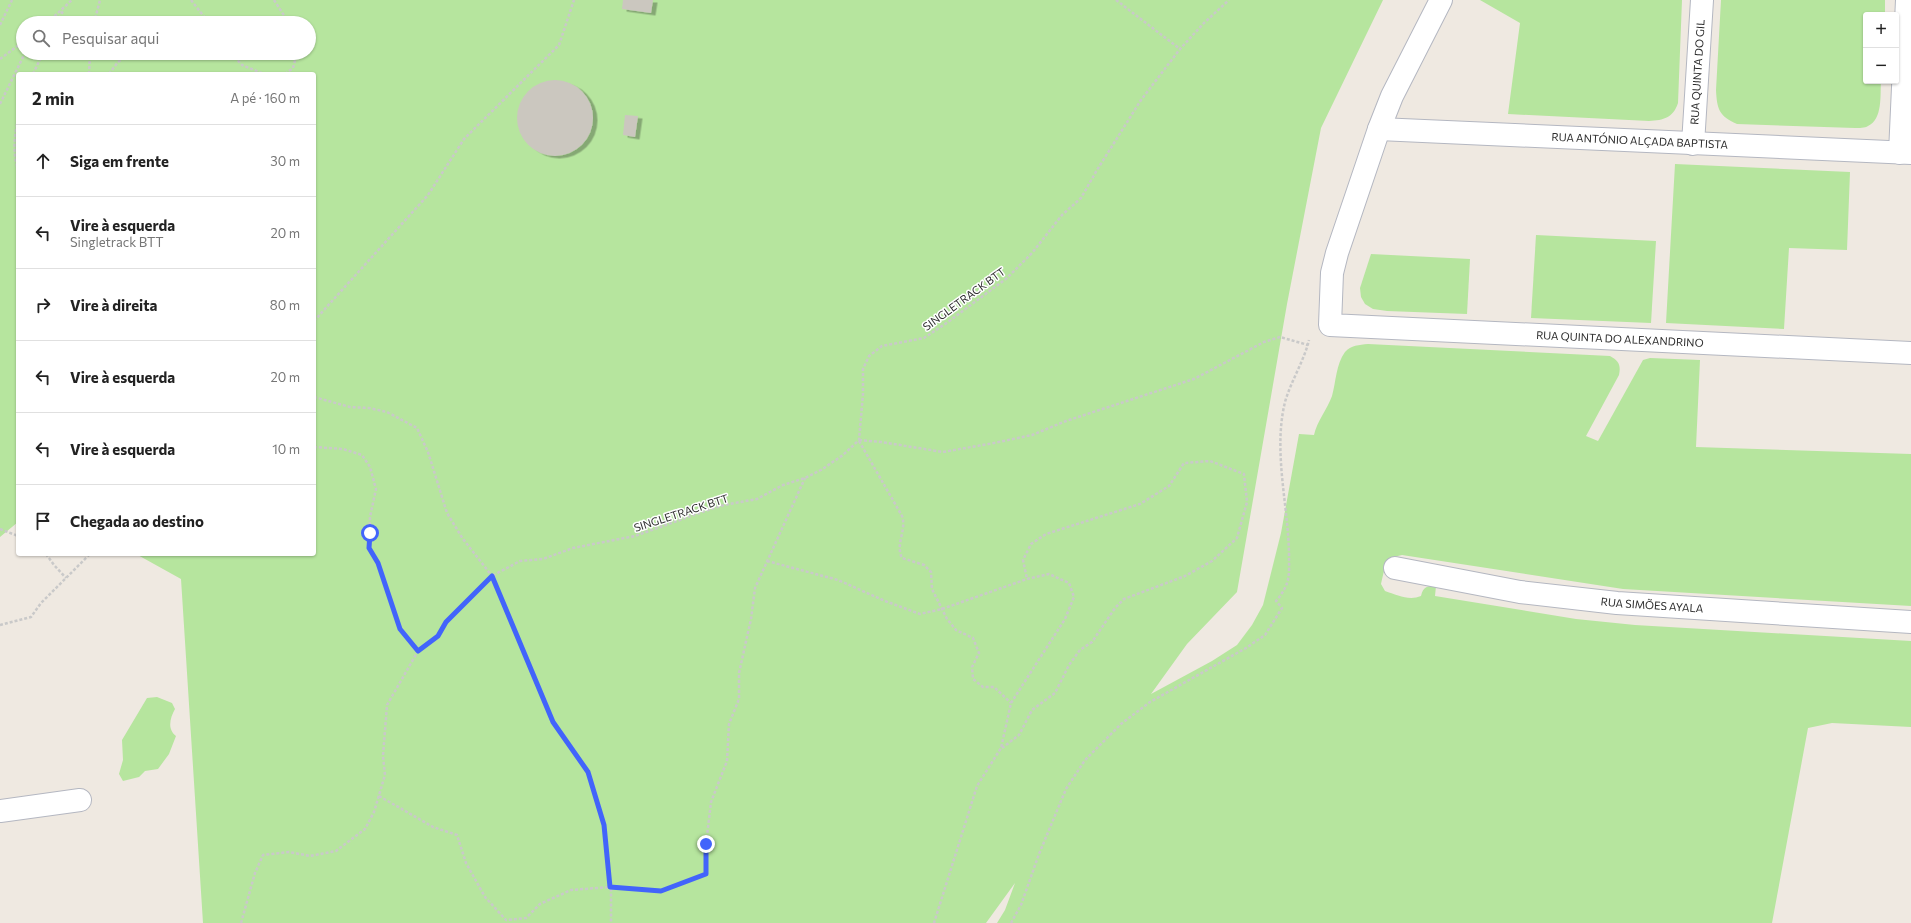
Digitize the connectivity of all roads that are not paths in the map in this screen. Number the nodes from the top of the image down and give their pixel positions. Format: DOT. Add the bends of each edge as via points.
graph roads {
  1 [pos="1440,0"];
  2 [pos="1702,0"];
  3 [pos="1907,0"];
  4 [pos="1379,129"];
  5 [pos="1693,144"];
  6 [pos="1905,153"];
  7 [pos="1911,353"];
  8 [pos="1395,568"];
  9 [pos="1911,622"];
  10 [pos="80,800"];
  11 [pos="24,808"];
  12 [pos="0,811"];
  13 [pos="0,827"];
  1 -- 4 [label="street" via="1395,90"];
  2 -- 5 [label="street, RUA QUINTA DO GIL"];
  3 -- 6 [label="street, RUA ANTÓNIO ALÇADA BAPTISTA"];
  4 -- 5 [label="street, RUA ANTÓNIO ALÇADA BAPTISTA"];
  4 -- 7 [label="street, RUA QUINTA DO ALEXANDRINO" via="1337,253 1332,273 1330,325"];
  5 -- 6 [label="street, RUA ANTÓNIO ALÇADA BAPTISTA"];
  8 -- 9 [label="street, RUA SIMÕES AYALA" via="1520,592 1617,603"];
  10 -- 11 [label="street"];
  11 -- 12 [label="street"];
  11 -- 13 [label="street"];
}
